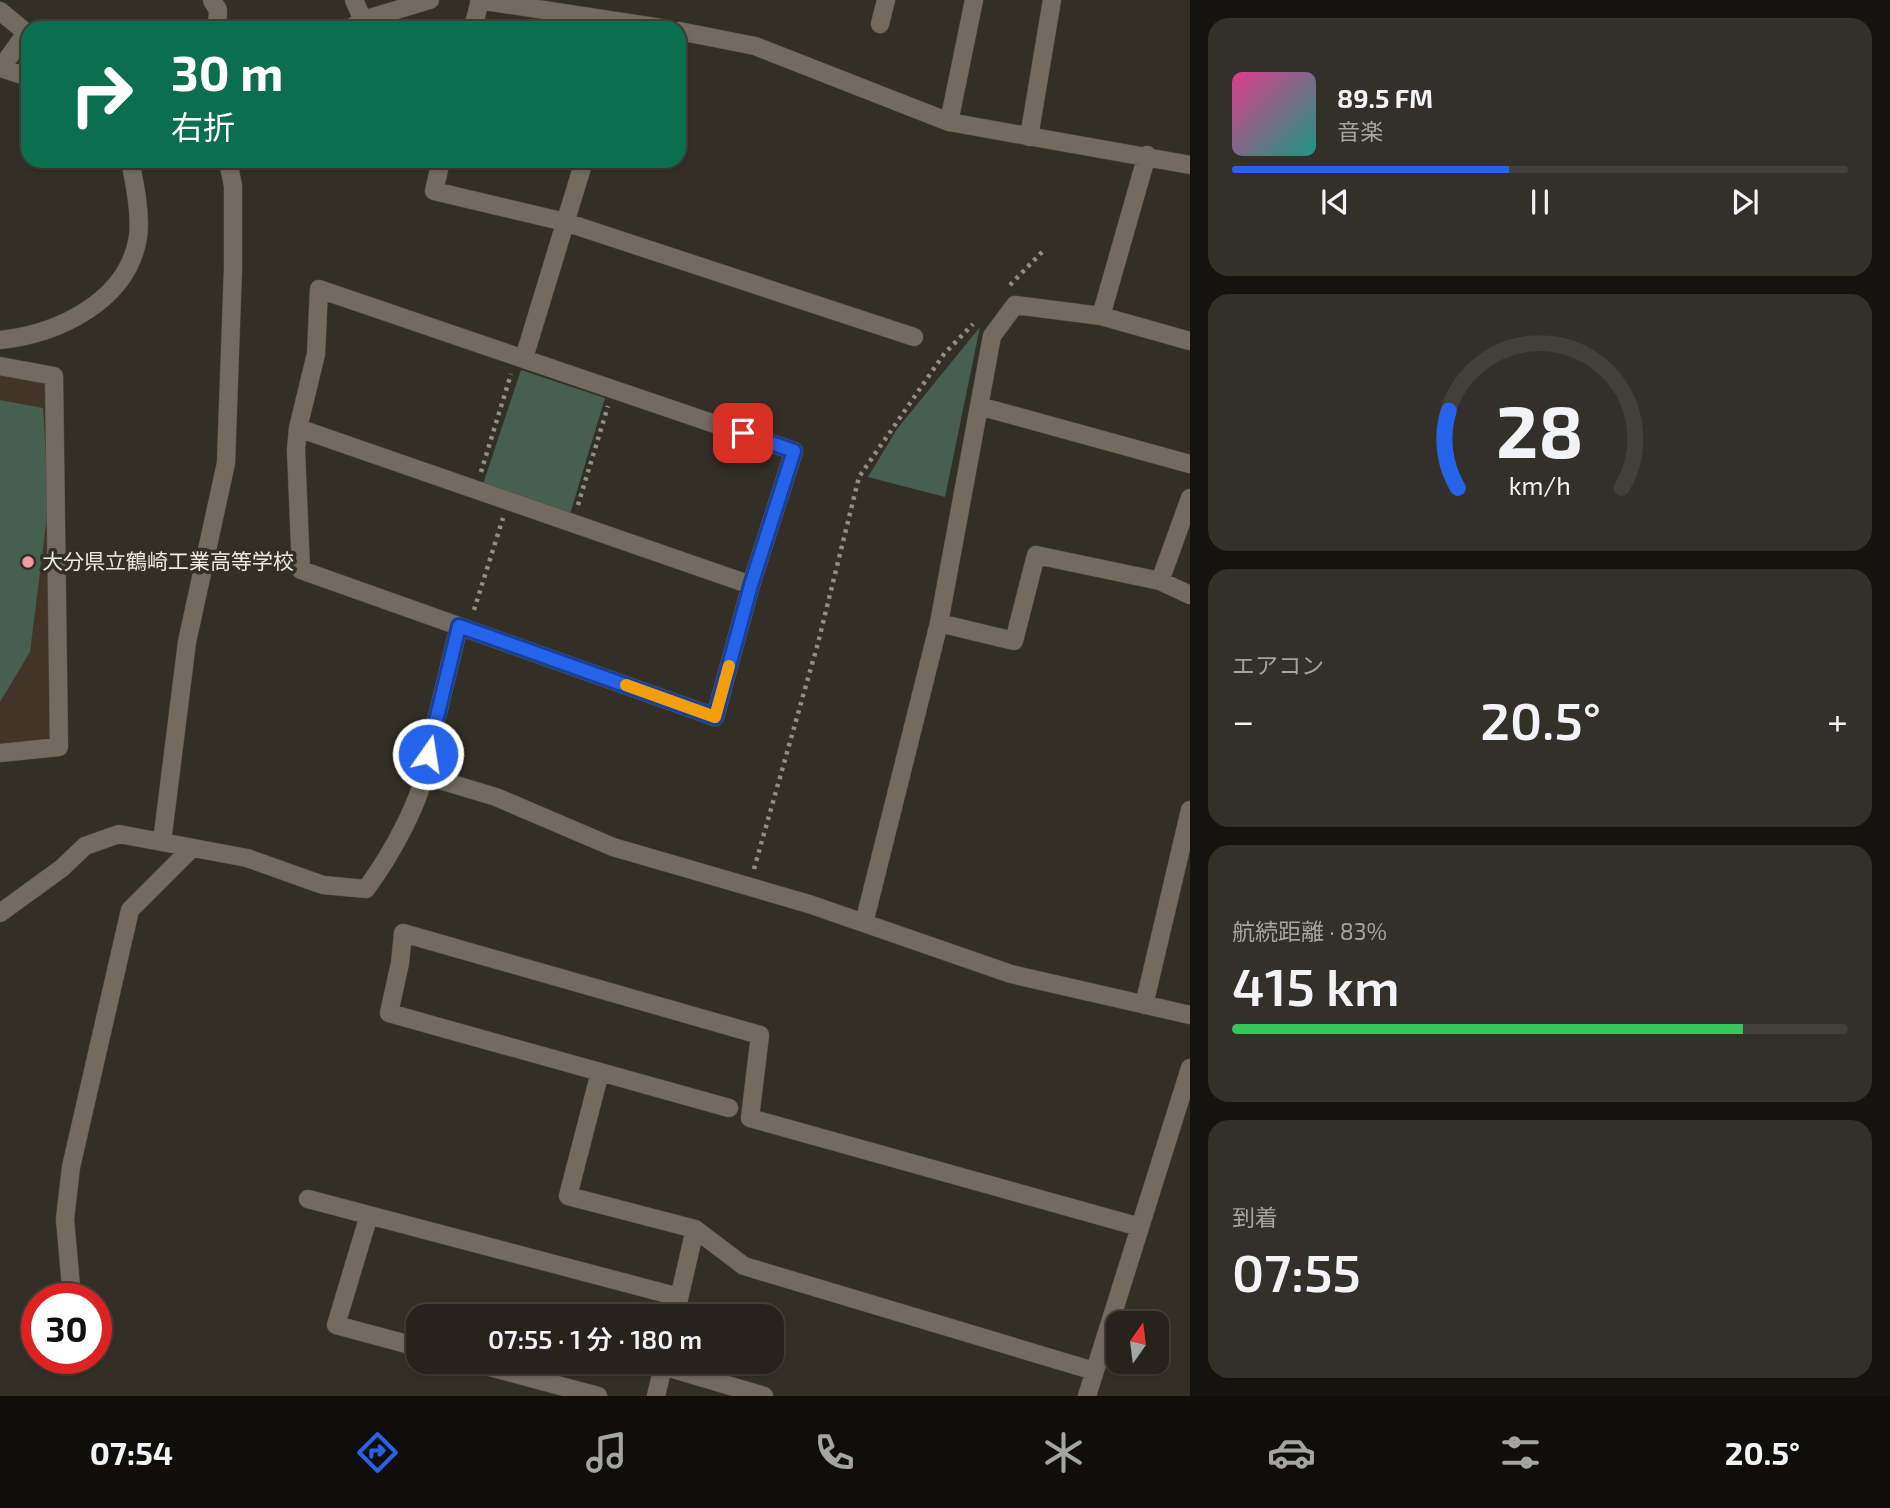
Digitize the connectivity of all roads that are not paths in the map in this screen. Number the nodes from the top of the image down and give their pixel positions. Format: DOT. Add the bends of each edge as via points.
graph roads {
  1 [pos="212,0"];
  2 [pos="354,0"];
  3 [pos="430,0"];
  4 [pos="479,0"];
  5 [pos="886,0"];
  6 [pos="974,0"];
  7 [pos="1052,0"];
  8 [pos="522,3"];
  9 [pos="393,5"];
  10 [pos="0,11"];
  11 [pos="218,21"];
  12 [pos="357,21"];
  13 [pos="363,21"];
  14 [pos="474,21"];
  15 [pos="605,21"];
  16 [pos="880,24"];
  17 [pos="21,29"];
  18 [pos="686,32"];
  19 [pos="21,42"];
  20 [pos="21,75"];
  21 [pos="949,122"];
  22 [pos="1029,136"];
  23 [pos="1147,155"];
  24 [pos="1190,165"];
  25 [pos="131,168"];
  26 [pos="229,168"];
  27 [pos="439,168"];
  28 [pos="581,168"];
  29 [pos="565,222"];
  30 [pos="1101,316"];
  31 [pos="914,337"];
  32 [pos="0,340"];
  33 [pos="1190,341"];
  34 [pos="520,357"];
  35 [pos="0,366"];
  36 [pos="979,406"];
  37 [pos="298,428"];
  38 [pos="1190,464"];
  39 [pos="1190,498"];
  40 [pos="1160,581"];
  41 [pos="751,585"];
  42 [pos="1190,595"];
  43 [pos="939,623"];
  44 [pos="459,626"];
  45 [pos="0,753"];
  46 [pos="426,776"];
  47 [pos="1190,810"];
  48 [pos="162,842"];
  49 [pos="192,848"];
  50 [pos="0,913"];
  51 [pos="864,923"];
  52 [pos="1144,1005"];
  53 [pos="1190,1015"];
  54 [pos="1190,1068"];
  55 [pos="600,1072"];
  56 [pos="729,1108"];
  57 [pos="309,1199"];
  58 [pos="369,1215"];
  59 [pos="1140,1227"];
  60 [pos="695,1229"];
  61 [pos="71,1283"];
  62 [pos="679,1297"];
  63 [pos="678,1304"];
  64 [pos="406,1344"];
  65 [pos="1094,1371"];
  66 [pos="516,1374"];
  67 [pos="662,1374"];
  68 [pos="695,1374"];
  69 [pos="598,1396"];
  70 [pos="656,1396"];
  71 [pos="764,1396"];
  72 [pos="1087,1396"];
  1 -- 11 [label="street"];
  2 -- 12 [label="street"];
  3 -- 9 [label="street"];
  4 -- 8 [label="street"];
  4 -- 14 [label="street"];
  5 -- 16 [label="street"];
  6 -- 21 [label="street"];
  7 -- 22 [label="street"];
  8 -- 15 [label="street"];
  9 -- 13 [label="street"];
  10 -- 17 [label="street"];
  18 -- 21 [label="street" via="755,46"];
  19 -- 20 [label="street" via="1,68"];
  21 -- 22 [label="street"];
  22 -- 23 [label="street"];
  23 -- 24 [label="street"];
  23 -- 30 [label="street"];
  25 -- 32 [label="street" via="138,235 124,273 75,318 52,330"];
  26 -- 48 [label="street" via="233,255 226,463 187,642"];
  27 -- 29 [label="street" via="434,191"];
  28 -- 29 [label="street"];
  29 -- 31 [label="street"];
  29 -- 34 [label="street"];
  30 -- 33 [label="street"];
  30 -- 36 [label="street" via="1015,305 992,336"];
  34 -- 37 [label="street" via="319,289 316,354"];
  34 -- 41 [label="street" via="794,451"];
  35 -- 45 [label="street" via="54,376 59,747"];
  36 -- 38 [label="street"];
  36 -- 43 [label="street"];
  37 -- 41 [label="street"];
  37 -- 44 [label="street" via="300,570"];
  39 -- 40 [label="street"];
  40 -- 42 [label="street"];
  40 -- 43 [label="street" via="1036,555 1014,641"];
  41 -- 44 [label="street" via="715,717"];
  43 -- 51 [label="street"];
  44 -- 46 [label="street"];
  46 -- 49 [label="street" via="383,866 366,889 323,884 247,858"];
  46 -- 51 [label="street" via="496,797 614,847"];
  47 -- 52 [label="street"];
  48 -- 49 [label="street"];
  48 -- 50 [label="street" via="119,834 85,846"];
  49 -- 61 [label="street" via="130,909 71,1167 65,1220"];
  51 -- 52 [label="street" via="1011,974"];
  52 -- 53 [label="street"];
  54 -- 59 [label="street"];
  55 -- 56 [label="street"];
  55 -- 59 [label="street" via="389,1013 403,933 760,1035 750,1118"];
  55 -- 60 [label="street" via="568,1196"];
  57 -- 58 [label="street"];
  58 -- 62 [label="street"];
  58 -- 64 [label="street" via="336,1325"];
  59 -- 65 [label="street"];
  60 -- 62 [label="street"];
  60 -- 65 [label="street" via="744,1266"];
  62 -- 63 [label="street"];
  65 -- 72 [label="street"];
  66 -- 69 [label="street"];
  67 -- 70 [label="street"];
  68 -- 71 [label="street"];
}
